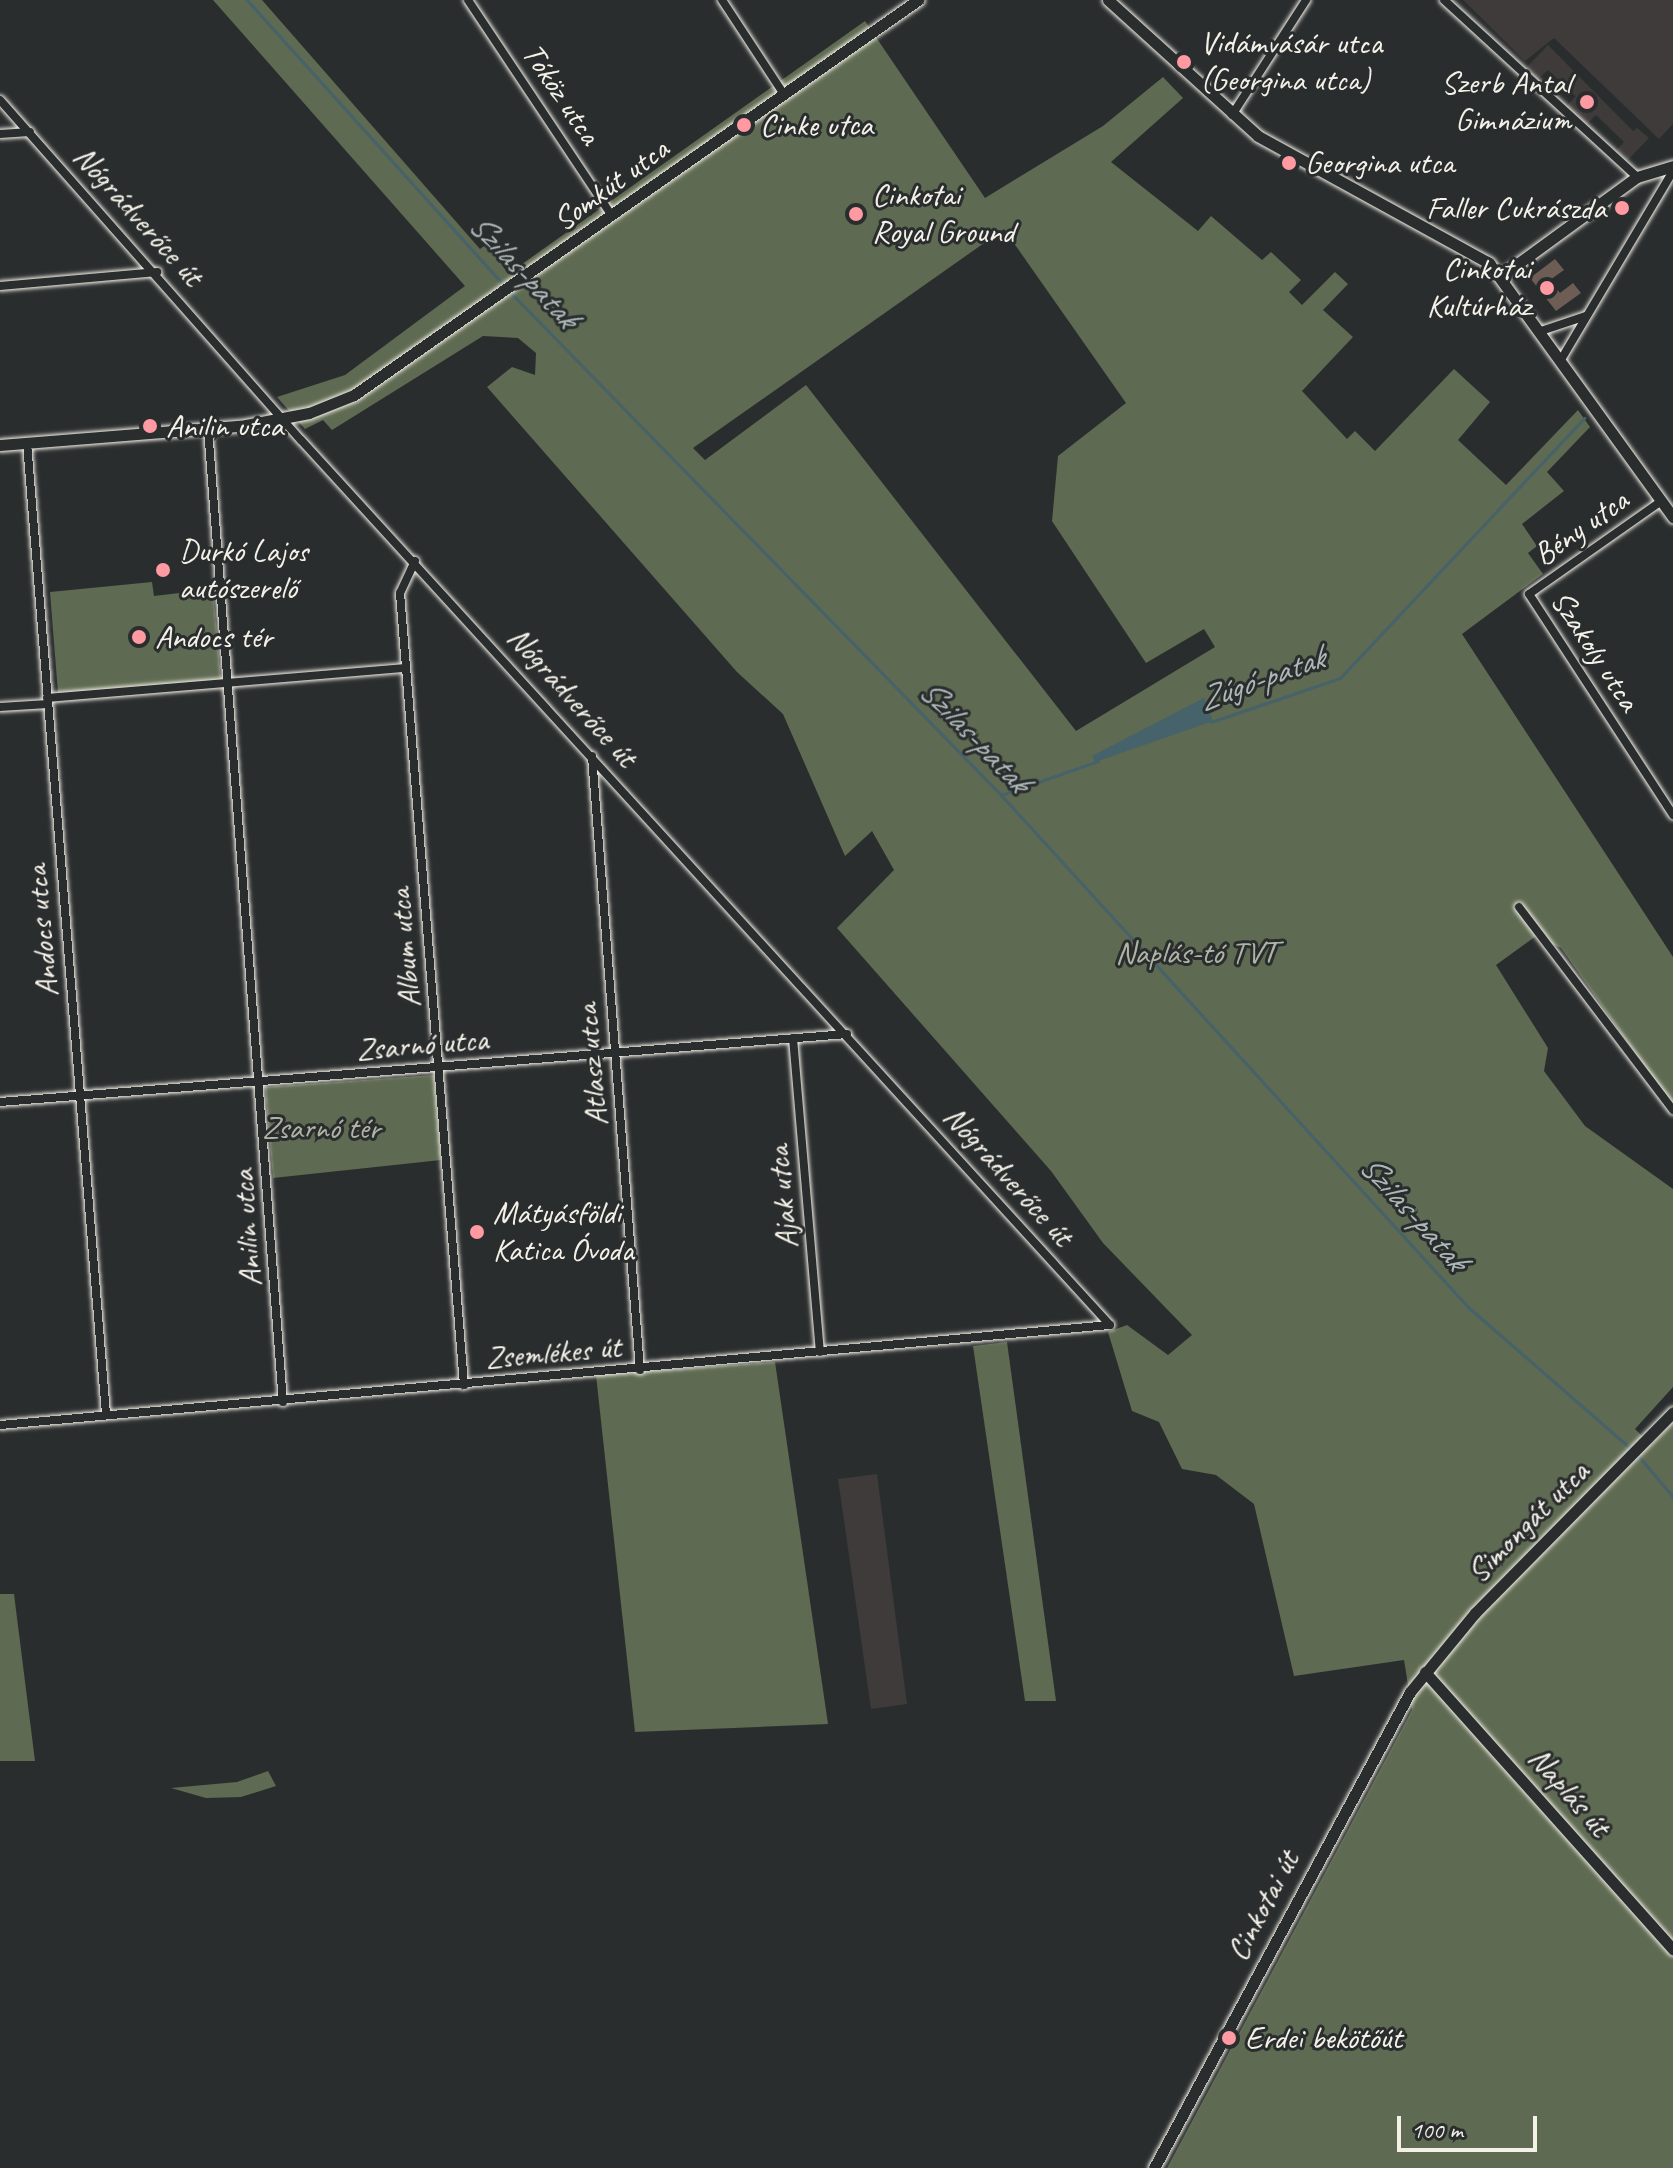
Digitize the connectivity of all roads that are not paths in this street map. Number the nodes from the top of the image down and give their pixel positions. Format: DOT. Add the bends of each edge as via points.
graph roads {
  1 [pos="468,0"];
  2 [pos="722,0"];
  3 [pos="918,0"];
  4 [pos="1108,0"];
  5 [pos="1306,0"];
  6 [pos="1444,0"];
  7 [pos="783,93"];
  8 [pos="0,100"];
  9 [pos="1232,115"];
  10 [pos="30,132"];
  11 [pos="0,134"];
  12 [pos="1673,168"];
  13 [pos="1637,177"];
  14 [pos="612,216"];
  15 [pos="157,272"];
  16 [pos="1501,276"];
  17 [pos="0,286"];
  18 [pos="1586,316"];
  19 [pos="1541,331"];
  20 [pos="1562,358"];
  21 [pos="284,419"];
  22 [pos="208,428"];
  23 [pos="27,443"];
  24 [pos="0,445"];
  25 [pos="1660,502"];
  26 [pos="1673,517"];
  27 [pos="415,561"];
  28 [pos="1529,594"];
  29 [pos="406,668"];
  30 [pos="226,684"];
  31 [pos="47,701"];
  32 [pos="0,707"];
  33 [pos="592,756"];
  34 [pos="1673,815"];
  35 [pos="1519,907"];
  36 [pos="847,1034"];
  37 [pos="793,1038"];
  38 [pos="615,1053"];
  39 [pos="439,1067"];
  40 [pos="258,1082"];
  41 [pos="80,1096"];
  42 [pos="0,1102"];
  43 [pos="1673,1110"];
  44 [pos="1110,1325"];
  45 [pos="820,1352"];
  46 [pos="640,1370"];
  47 [pos="464,1385"];
  48 [pos="283,1402"];
  49 [pos="1673,1412"];
  50 [pos="106,1415"];
  51 [pos="0,1425"];
  52 [pos="1425,1672"];
  53 [pos="1673,1949"];
  54 [pos="1154,2168"];
  1 -- 14 [label="street, Tóköz utca"];
  2 -- 7 [label="street"];
  3 -- 7 [label="main road, Somkút utca"];
  4 -- 9 [label="main road"];
  5 -- 9 [label="street"];
  6 -- 13 [label="street"];
  7 -- 14 [label="main road, Somkút utca"];
  8 -- 10 [label="street, Nógrádverőce út"];
  9 -- 16 [label="main road" via="1335,183 1473,251"];
  10 -- 11 [label="street"];
  10 -- 15 [label="street, Nógrádverőce út"];
  12 -- 13 [label="main road"];
  12 -- 18 [label="street"];
  13 -- 16 [label="main road"];
  14 -- 21 [label="main road, Somkút utca" via="354,395"];
  15 -- 17 [label="street"];
  15 -- 21 [label="street, Nógrádverőce út"];
  16 -- 19 [label="main road"];
  18 -- 19 [label="street"];
  18 -- 20 [label="street"];
  19 -- 20 [label="main road"];
  20 -- 25 [label="main road"];
  21 -- 22 [label="main road, Somkút utca"];
  21 -- 27 [label="street, Nógrádverőce út"];
  22 -- 23 [label="main road, Somkút utca"];
  22 -- 30 [label="street, Anilin utca"];
  23 -- 24 [label="main road, Somkút utca"];
  23 -- 31 [label="street, Andocs utca"];
  25 -- 26 [label="main road"];
  25 -- 28 [label="street, Bény utca"];
  27 -- 29 [label="street, Album utca" via="400,593"];
  27 -- 33 [label="street, Nógrádverőce út"];
  28 -- 34 [label="street, Szakoly utca"];
  29 -- 30 [label="street"];
  29 -- 39 [label="street, Album utca"];
  30 -- 31 [label="street"];
  30 -- 40 [label="street, Anilin utca"];
  31 -- 32 [label="street"];
  31 -- 41 [label="street, Andocs utca"];
  33 -- 36 [label="street, Nógrádverőce út"];
  33 -- 38 [label="street, Atlasz utca"];
  35 -- 43 [label="street"];
  36 -- 37 [label="street, Zsarnó utca"];
  36 -- 44 [label="street, Nógrádverőce út"];
  37 -- 38 [label="street, Zsarnó utca"];
  37 -- 45 [label="street, Ajak utca"];
  38 -- 39 [label="street, Zsarnó utca"];
  38 -- 46 [label="street, Atlasz utca"];
  39 -- 40 [label="street, Zsarnó utca"];
  39 -- 47 [label="street, Album utca"];
  40 -- 41 [label="street, Zsarnó utca"];
  40 -- 48 [label="street, Anilin utca"];
  41 -- 42 [label="street, Zsarnó utca"];
  41 -- 50 [label="street, Andocs utca"];
  44 -- 45 [label="street, Zsemlékes út"];
  45 -- 46 [label="street, Zsemlékes út"];
  46 -- 47 [label="street, Zsemlékes út"];
  47 -- 48 [label="street, Zsemlékes út"];
  48 -- 50 [label="street, Zsemlékes út"];
  49 -- 52 [label="main road, Simongát utca"];
  50 -- 51 [label="street, Zsemlékes út"];
  52 -- 53 [label="main road, Naplás út"];
  52 -- 54 [label="main road, Cinkotai út" via="1366,1767"];
}
